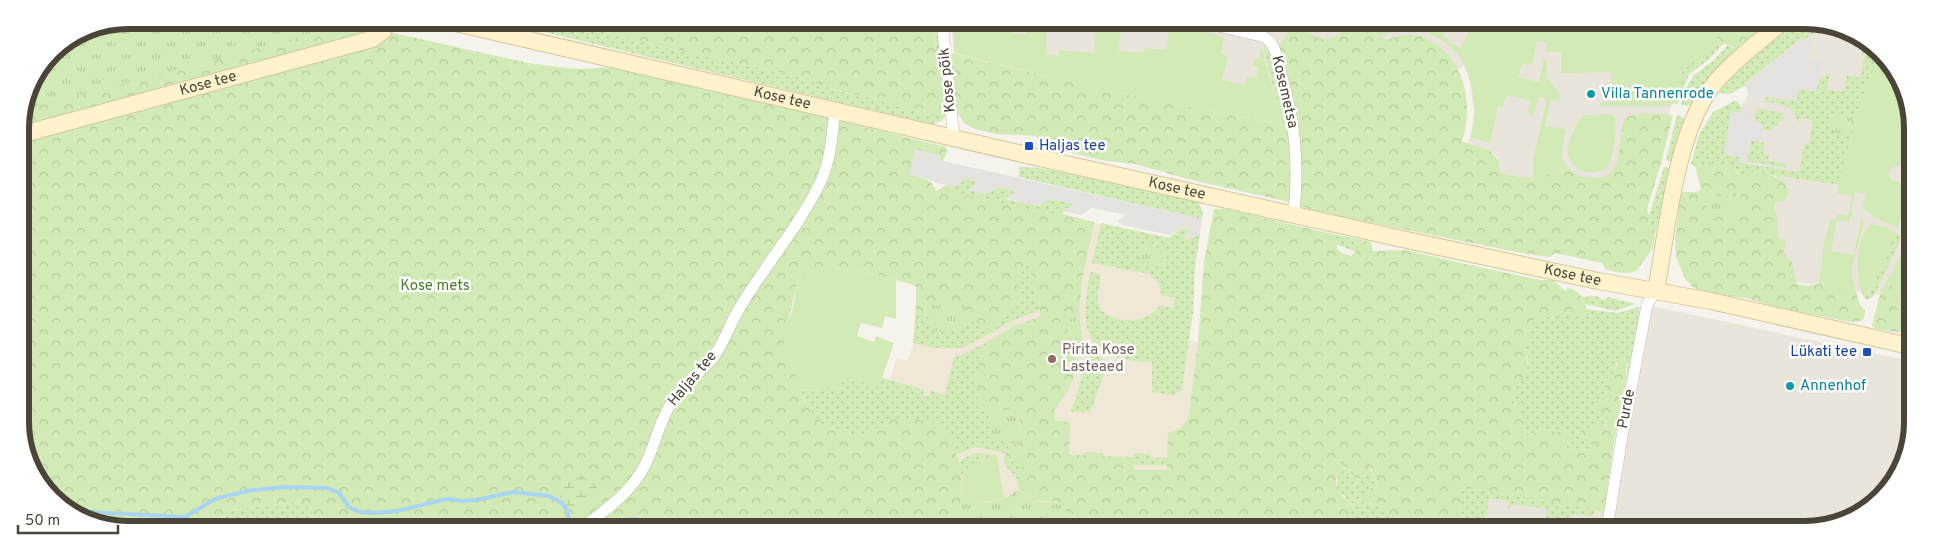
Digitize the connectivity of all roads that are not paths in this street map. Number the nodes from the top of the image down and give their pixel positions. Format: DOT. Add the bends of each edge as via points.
graph roads {
  1 [pos="384,29"];
  2 [pos="481,29"];
  3 [pos="943,29"];
  4 [pos="1232,29"];
  5 [pos="1775,29"];
  6 [pos="835,111"];
  7 [pos="29,133"];
  8 [pos="954,139"];
  9 [pos="1294,214"];
  10 [pos="1656,290"];
  11 [pos="1904,345"];
  12 [pos="591,521"];
  13 [pos="1608,521"];
  1 -- 7 [label="main road, Kose tee" via="372,39"];
  2 -- 6 [label="main road, Kose tee"];
  3 -- 8 [label="street, Kose põik"];
  4 -- 9 [label="street, Kosemetsa" via="1267,38 1272,44 1294,126 1297,188"];
  5 -- 10 [label="main road" via="1718,80 1697,112 1675,185"];
  6 -- 8 [label="main road, Kose tee"];
  6 -- 12 [label="street, Haljas tee" via="829,158 821,181 738,310 722,345 673,399 638,477 613,505"];
  8 -- 9 [label="main road, Kose tee"];
  9 -- 10 [label="main road, Kose tee" via="1598,281"];
  10 -- 11 [label="main road, Kose tee"];
  10 -- 13 [label="street, Purde" via="1647,305"];
}
